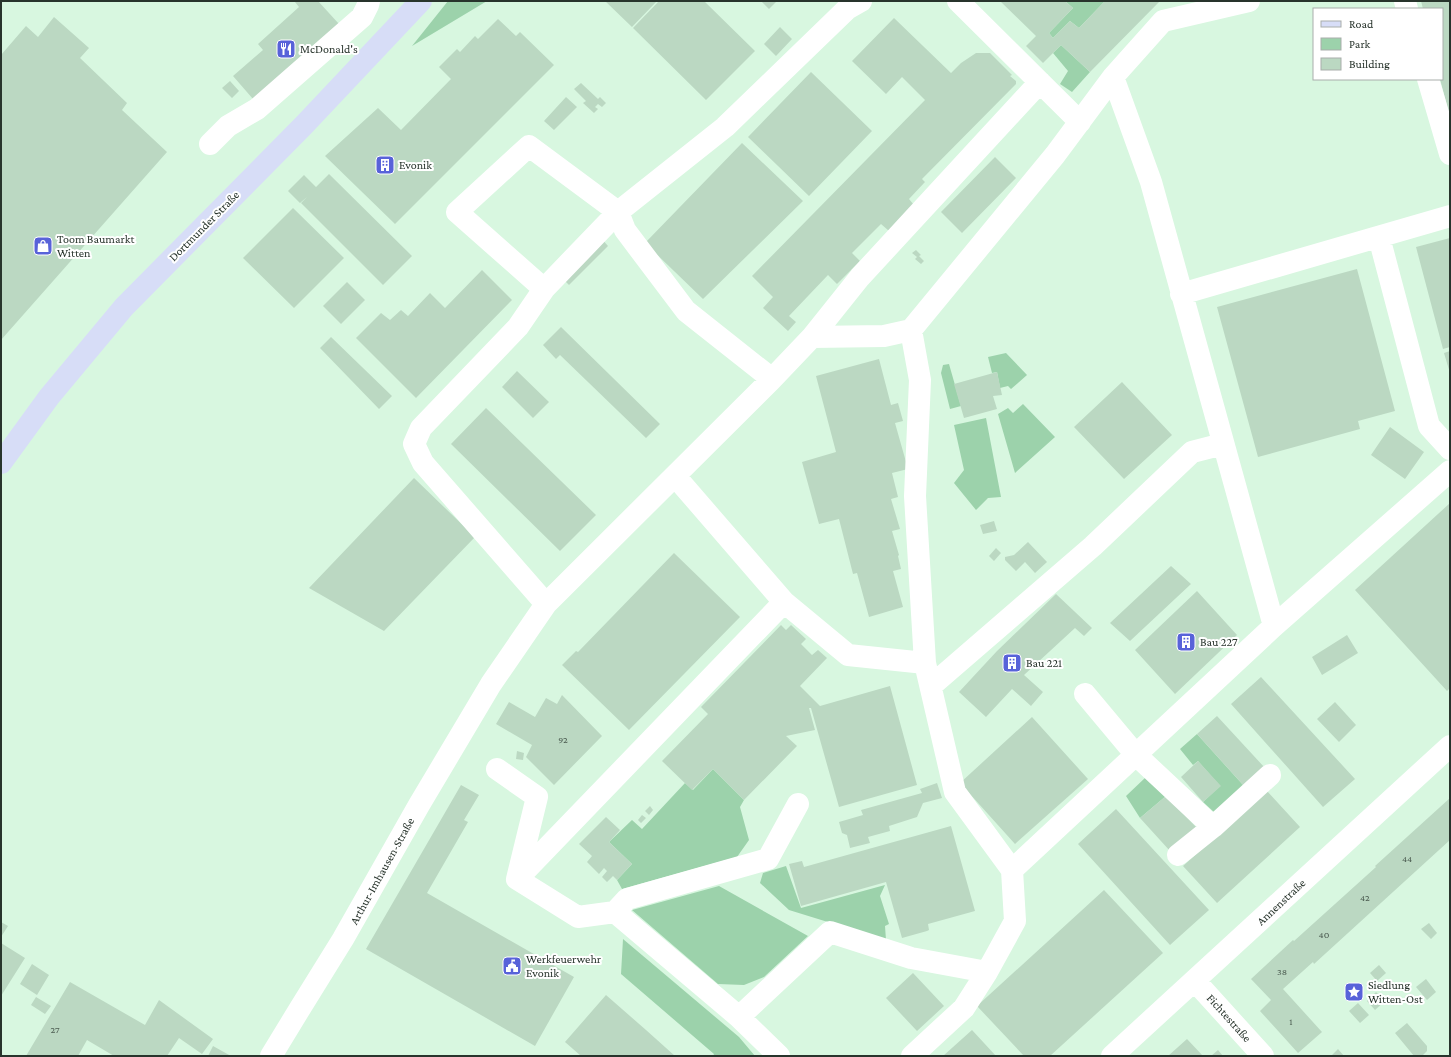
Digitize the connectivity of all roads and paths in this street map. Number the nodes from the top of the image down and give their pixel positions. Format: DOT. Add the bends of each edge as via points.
graph roads {
  1 [pos="369,1"];
  2 [pos="420,1"];
  3 [pos="861,1"];
  4 [pos="958,1"];
  5 [pos="1182,1"];
  6 [pos="1249,1"];
  7 [pos="1163,21"];
  8 [pos="1113,77"];
  9 [pos="1428,80"];
  10 [pos="1040,82"];
  11 [pos="1080,122"];
  12 [pos="210,144"];
  13 [pos="1450,154"];
  14 [pos="618,212"];
  15 [pos="1450,216"];
  16 [pos="1379,237"];
  17 [pos="544,289"];
  18 [pos="1182,294"];
  19 [pos="912,330"];
  20 [pos="812,337"];
  21 [pos="772,379"];
  22 [pos="1223,444"];
  23 [pos="1450,449"];
  24 [pos="1,463"];
  25 [pos="1450,471"];
  26 [pos="675,476"];
  27 [pos="784,602"];
  28 [pos="546,604"];
  29 [pos="1274,626"];
  30 [pos="926,663"];
  31 [pos="931,686"];
  32 [pos="1085,694"];
  33 [pos="1450,746"];
  34 [pos="1136,755"];
  35 [pos="497,769"];
  36 [pos="1270,774"];
  37 [pos="798,804"];
  38 [pos="1213,827"];
  39 [pos="1178,855"];
  40 [pos="1012,870"];
  41 [pos="517,879"];
  42 [pos="616,912"];
  43 [pos="987,972"];
  44 [pos="1195,981"];
  45 [pos="739,1016"];
  46 [pos="271,1056"];
  47 [pos="779,1056"];
  48 [pos="912,1056"];
  49 [pos="1112,1056"];
  50 [pos="1263,1056"];
  1 -- 12 [label="street" via="362,17 257,109 228,126"];
  2 -- 24 [label="main road, Dortmunder Straße" via="318,110 124,307 49,397"];
  3 -- 14 [label="street" via="847,9 725,127"];
  4 -- 10 [label="street"];
  5 -- 7 [label="street"];
  6 -- 7 [label="street"];
  7 -- 8 [label="street"];
  8 -- 11 [label="street"];
  8 -- 18 [label="street" via="1151,182"];
  9 -- 13 [label="street"];
  10 -- 11 [label="street"];
  10 -- 20 [label="street, Arthur-Imhausen-Straße" via="860,277"];
  11 -- 19 [label="street"];
  14 -- 17 [label="street"];
  14 -- 17 [label="street" via="529,146 457,212"];
  14 -- 21 [label="street" via="625,230 686,311"];
  15 -- 16 [label="street"];
  16 -- 18 [label="street"];
  16 -- 23 [label="street" via="1429,426"];
  17 -- 28 [label="street" via="518,327 421,428 414,444 423,463"];
  18 -- 22 [label="street"];
  19 -- 20 [label="street" via="884,336"];
  19 -- 30 [label="street" via="920,380 915,496"];
  20 -- 21 [label="street, Arthur-Imhausen-Straße"];
  21 -- 26 [label="street, Arthur-Imhausen-Straße"];
  22 -- 29 [label="street"];
  22 -- 31 [label="street" via="1192,452 1093,546"];
  25 -- 29 [label="street"];
  26 -- 27 [label="street"];
  26 -- 28 [label="street, Arthur-Imhausen-Straße"];
  27 -- 30 [label="street" via="848,655"];
  27 -- 41 [label="street"];
  28 -- 46 [label="street, Arthur-Imhausen-Straße" via="491,684 343,939"];
  29 -- 34 [label="street"];
  30 -- 31 [label="street"];
  31 -- 40 [label="street" via="955,792"];
  32 -- 34 [label="street"];
  33 -- 44 [label="street, Annenstraße"];
  34 -- 38 [label="street"];
  34 -- 40 [label="street"];
  35 -- 41 [label="street" via="537,797"];
  36 -- 38 [label="street"];
  37 -- 42 [label="street" via="768,859 627,899"];
  38 -- 39 [label="street"];
  40 -- 43 [label="street" via="1015,921"];
  41 -- 42 [label="street" via="578,917"];
  42 -- 45 [label="street"];
  43 -- 45 [label="street" via="910,958 830,932"];
  43 -- 48 [label="street" via="964,1008"];
  44 -- 49 [label="street, Annenstraße"];
  44 -- 50 [label="street, Fichtestraße"];
  45 -- 47 [label="street"];
}
